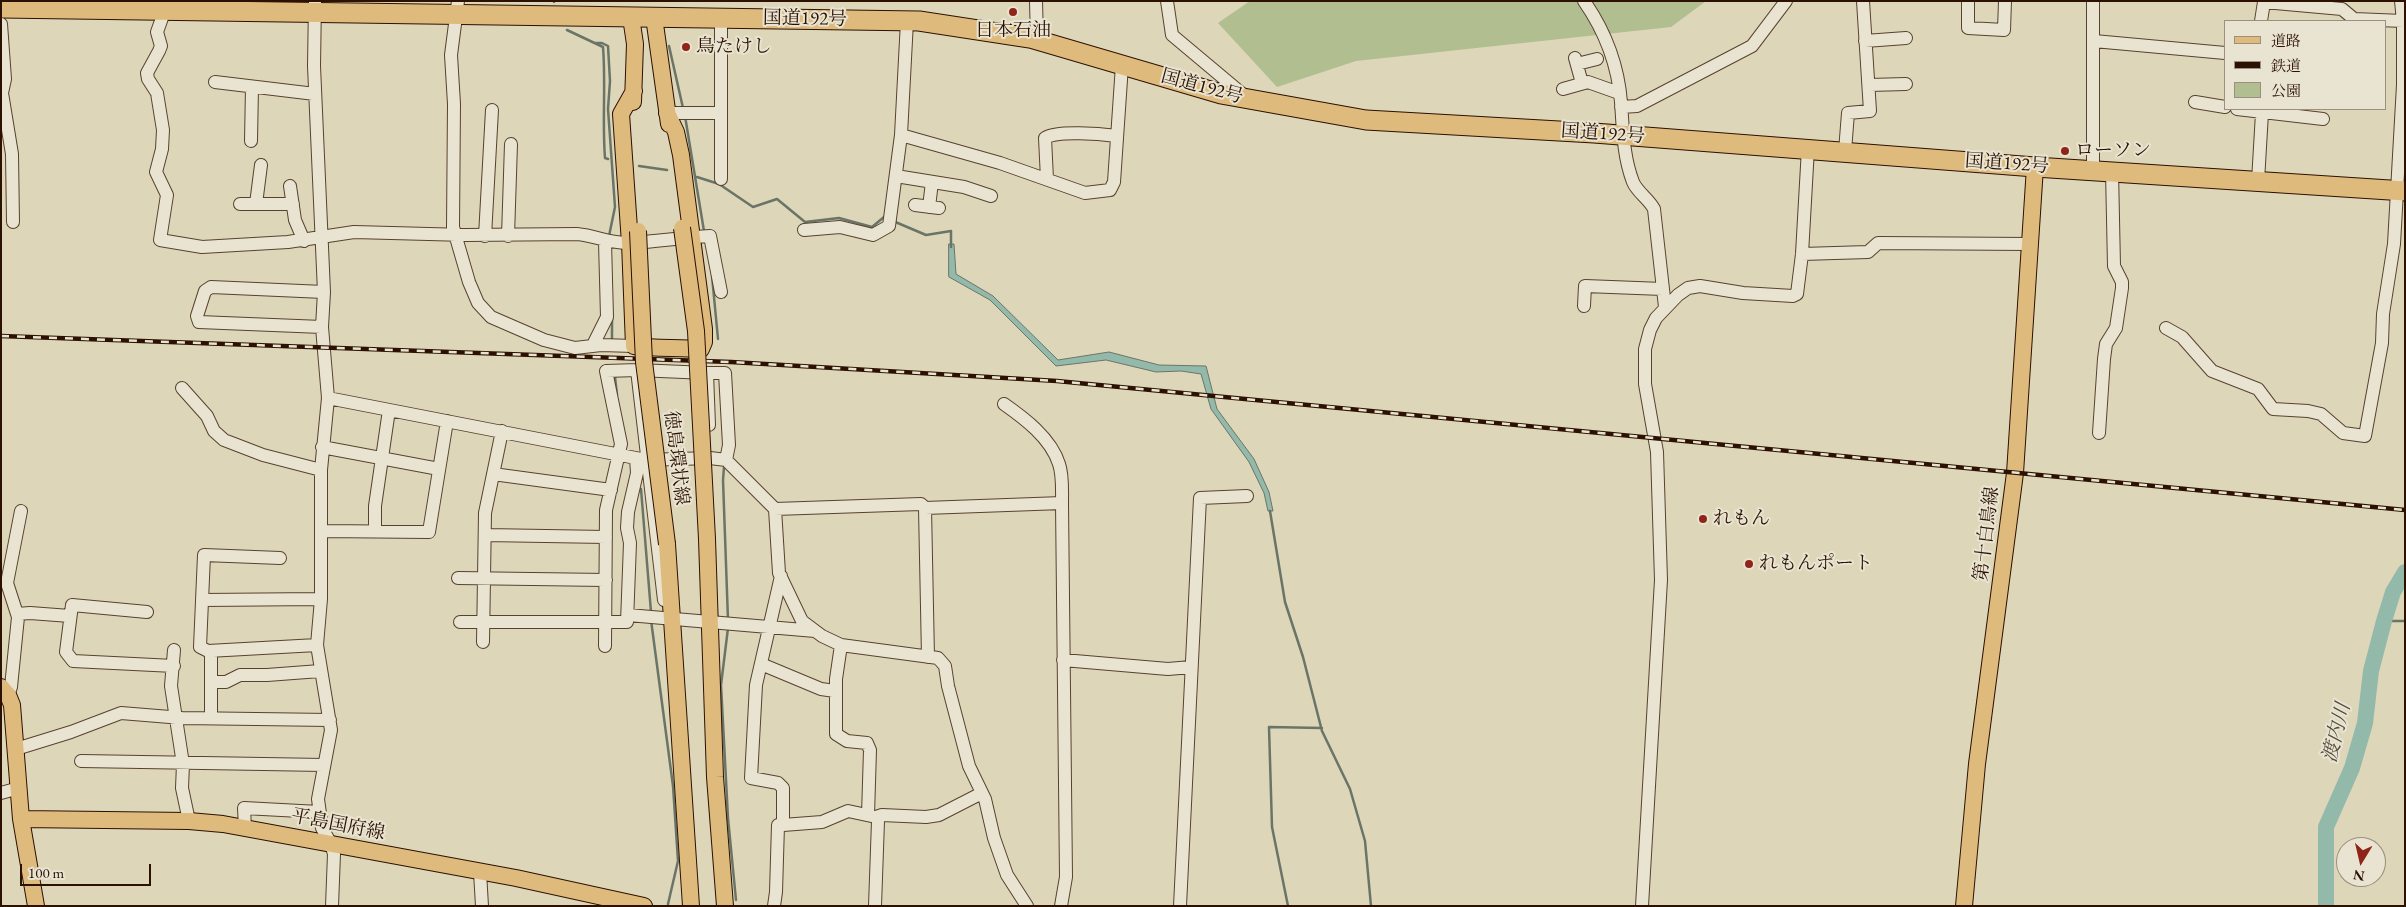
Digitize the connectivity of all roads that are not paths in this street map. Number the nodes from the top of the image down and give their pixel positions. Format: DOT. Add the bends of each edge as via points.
graph roads {
  1 [pos="1036,1"];
  2 [pos="1167,1"];
  3 [pos="1584,1"];
  4 [pos="1786,1"];
  5 [pos="1863,1"];
  6 [pos="1968,1"];
  7 [pos="2005,1"];
  8 [pos="2093,1"];
  9 [pos="2401,1"];
  10 [pos="2264,2"];
  11 [pos="2332,5"];
  12 [pos="166,6"];
  13 [pos="315,6"];
  14 [pos="1,8"];
  15 [pos="458,8"];
  16 [pos="629,9"];
  17 [pos="652,9"];
  18 [pos="721,18"];
  19 [pos="2261,20"];
  20 [pos="2378,20"];
  21 [pos="2386,20"];
  22 [pos="907,21"];
  23 [pos="2403,21"];
  24 [pos="2,32"];
  25 [pos="1906,38"];
  26 [pos="1037,40"];
  27 [pos="1865,41"];
  28 [pos="2094,41"];
  29 [pos="2224,53"];
  30 [pos="1598,59"];
  31 [pos="2,60"];
  32 [pos="1122,65"];
  33 [pos="215,82"];
  34 [pos="1582,83"];
  35 [pos="1906,84"];
  36 [pos="252,86"];
  37 [pos="1869,86"];
  38 [pos="1563,89"];
  39 [pos="1619,93"];
  40 [pos="315,94"];
  41 [pos="1248,99"];
  42 [pos="2195,102"];
  43 [pos="1621,107"];
  44 [pos="2224,107"];
  45 [pos="492,110"];
  46 [pos="2249,110"];
  47 [pos="679,113"];
  48 [pos="721,113"];
  49 [pos="2262,113"];
  50 [pos="2322,119"];
  51 [pos="1622,134"];
  52 [pos="901,135"];
  53 [pos="1117,136"];
  54 [pos="251,140"];
  55 [pos="511,144"];
  56 [pos="1808,148"];
  57 [pos="1845,151"];
  58 [pos="490,157"];
  59 [pos="511,158"];
  60 [pos="2035,167"];
  61 [pos="2093,169"];
  62 [pos="2112,170"];
  63 [pos="256,172"];
  64 [pos="896,176"];
  65 [pos="721,179"];
  66 [pos="1047,179"];
  67 [pos="2258,181"];
  68 [pos="932,182"];
  69 [pos="290,186"];
  70 [pos="2401,190"];
  71 [pos="991,196"];
  72 [pos="240,204"];
  73 [pos="256,204"];
  74 [pos="293,204"];
  75 [pos="915,205"];
  76 [pos="13,222"];
  77 [pos="804,230"];
  78 [pos="696,234"];
  79 [pos="456,235"];
  80 [pos="485,236"];
  81 [pos="508,236"];
  82 [pos="634,237"];
  83 [pos="321,238"];
  84 [pos="304,241"];
  85 [pos="609,242"];
  86 [pos="2030,244"];
  87 [pos="1802,254"];
  88 [pos="1662,288"];
  89 [pos="324,292"];
  90 [pos="721,292"];
  91 [pos="1584,306"];
  92 [pos="1665,307"];
  93 [pos="322,327"];
  94 [pos="2166,328"];
  95 [pos="592,345"];
  96 [pos="634,346"];
  97 [pos="637,370"];
  98 [pos="707,373"];
  99 [pos="182,388"];
  100 [pos="328,398"];
  101 [pos="1004,404"];
  102 [pos="389,410"];
  103 [pos="447,421"];
  104 [pos="502,431"];
  105 [pos="2100,433"];
  106 [pos="322,447"];
  107 [pos="619,454"];
  108 [pos="710,458"];
  109 [pos="382,459"];
  110 [pos="641,459"];
  111 [pos="726,460"];
  112 [pos="439,469"];
  113 [pos="321,470"];
  114 [pos="494,474"];
  115 [pos="611,490"];
  116 [pos="1247,496"];
  117 [pos="1062,503"];
  118 [pos="925,508"];
  119 [pos="775,509"];
  120 [pos="21,511"];
  121 [pos="322,531"];
  122 [pos="376,531"];
  123 [pos="485,534"];
  124 [pos="606,537"];
  125 [pos="280,558"];
  126 [pos="781,576"];
  127 [pos="458,578"];
  128 [pos="484,579"];
  129 [pos="606,580"];
  130 [pos="320,599"];
  131 [pos="202,600"];
  132 [pos="146,612"];
  133 [pos="17,614"];
  134 [pos="628,615"];
  135 [pos="70,616"];
  136 [pos="658,618"];
  137 [pos="460,622"];
  138 [pos="484,622"];
  139 [pos="722,622"];
  140 [pos="605,623"];
  141 [pos="769,626"];
  142 [pos="815,631"];
  143 [pos="483,642"];
  144 [pos="317,645"];
  145 [pos="841,645"];
  146 [pos="605,646"];
  147 [pos="174,650"];
  148 [pos="211,650"];
  149 [pos="928,657"];
  150 [pos="1063,660"];
  151 [pos="761,664"];
  152 [pos="174,666"];
  153 [pos="1192,667"];
  154 [pos="320,671"];
  155 [pos="211,682"];
  156 [pos="5,691"];
  157 [pos="835,692"];
  158 [pos="174,716"];
  159 [pos="211,718"];
  160 [pos="330,720"];
  161 [pos="16,750"];
  162 [pos="81,761"];
  163 [pos="182,762"];
  164 [pos="324,765"];
  165 [pos="19,788"];
  166 [pos="1,793"];
  167 [pos="982,793"];
  168 [pos="319,812"];
  169 [pos="872,816"];
  170 [pos="21,819"];
  171 [pos="190,821"];
  172 [pos="782,825"];
  173 [pos="245,828"];
  174 [pos="331,844"];
  175 [pos="480,872"];
  176 [pos="36,906"];
  177 [pos="332,906"];
  178 [pos="482,906"];
  179 [pos="644,906"];
  180 [pos="691,906"];
  181 [pos="724,906"];
  182 [pos="774,906"];
  183 [pos="875,906"];
  184 [pos="1027,906"];
  185 [pos="1061,906"];
  186 [pos="1180,906"];
  187 [pos="1642,906"];
  188 [pos="1964,906"];
  1 -- 26 [label="street"];
  2 -- 41 [label="street" via="1172,34"];
  3 -- 39 [label="street" via="1606,40"];
  4 -- 43 [label="street" via="1752,46 1637,106"];
  5 -- 27 [label="street"];
  6 -- 7 [label="street" via="1968,28 2004,30"];
  8 -- 28 [label="street"];
  9 -- 23 [label="street"];
  10 -- 11 [label="street"];
  10 -- 19 [label="street"];
  11 -- 20 [label="street" via="2354,19"];
  12 -- 13 [label="highway, 国道192号"];
  12 -- 14 [label="highway, 国道192号"];
  12 -- 84 [label="street" via="157,32 161,46 147,73 157,93 163,130 156,172 167,195 160,240 202,247"];
  13 -- 15 [label="highway, 国道192号"];
  13 -- 40 [label="street"];
  15 -- 16 [label="highway, 国道192号"];
  15 -- 79 [label="street" via="451,55 453,227"];
  16 -- 17 [label="highway, 国道192号"];
  16 -- 82 [label="main road, 徳島環状線" via="635,44 630,145"];
  17 -- 18 [label="highway, 国道192号"];
  17 -- 47 [label="main road, 徳島環状線"];
  18 -- 22 [label="highway, 国道192号"];
  18 -- 48 [label="street"];
  21 -- 23 [label="street"];
  22 -- 26 [label="highway, 国道192号"];
  22 -- 52 [label="street"];
  23 -- 70 [label="street"];
  24 -- 31 [label="street"];
  25 -- 27 [label="street"];
  26 -- 32 [label="highway, 国道192号"];
  27 -- 37 [label="street"];
  28 -- 29 [label="street"];
  28 -- 61 [label="street"];
  30 -- 34 [label="street" via="1576,61"];
  31 -- 76 [label="street" via="5,79 2,93 12,154"];
  32 -- 41 [label="highway, 国道192号"];
  32 -- 53 [label="street"];
  33 -- 36 [label="street"];
  34 -- 38 [label="street"];
  34 -- 39 [label="street" via="1588,82"];
  35 -- 37 [label="street"];
  36 -- 40 [label="street"];
  36 -- 54 [label="street"];
  37 -- 57 [label="street" via="1870,110 1848,113"];
  39 -- 43 [label="street"];
  40 -- 83 [label="street"];
  41 -- 51 [label="highway, 国道192号" via="1366,120"];
  42 -- 44 [label="street"];
  43 -- 51 [label="street"];
  45 -- 58 [label="street"];
  46 -- 49 [label="street"];
  47 -- 48 [label="street"];
  47 -- 78 [label="main road, 徳島環状線"];
  48 -- 65 [label="street"];
  49 -- 50 [label="street"];
  49 -- 67 [label="street"];
  51 -- 56 [label="highway, 国道192号"];
  51 -- 88 [label="street" via="1634,184 1654,209"];
  52 -- 64 [label="street"];
  52 -- 66 [label="street"];
  53 -- 66 [label="street" via="1086,133 1052,134 1045,138"];
  53 -- 66 [label="street" via="1114,182 1110,190 1085,194"];
  55 -- 59 [label="street"];
  56 -- 57 [label="highway, 国道192号"];
  56 -- 87 [label="street"];
  57 -- 60 [label="highway, 国道192号"];
  58 -- 59 [label="street"];
  58 -- 80 [label="street"];
  59 -- 81 [label="street"];
  60 -- 61 [label="highway, 国道192号"];
  60 -- 86 [label="main road, 第十白鳥線"];
  61 -- 62 [label="highway, 国道192号"];
  62 -- 67 [label="highway, 国道192号"];
  62 -- 105 [label="street" via="2114,266 2122,288 2116,328 2106,344"];
  63 -- 73 [label="street"];
  64 -- 68 [label="street"];
  64 -- 77 [label="street" via="890,220 873,235 840,227"];
  67 -- 70 [label="highway, 国道192号"];
  68 -- 71 [label="street" via="964,187"];
  68 -- 75 [label="street" via="934,207"];
  69 -- 74 [label="street"];
  70 -- 94 [label="street" via="2383,314 2382,343 2365,436 2343,433 2321,414 2308,410 2273,409 2258,389 2212,371 2182,337"];
  72 -- 73 [label="street"];
  73 -- 74 [label="street"];
  74 -- 84 [label="street" via="295,220"];
  78 -- 82 [label="street"];
  78 -- 90 [label="street" via="710,236"];
  78 -- 96 [label="main road" via="704,329 701,349"];
  78 -- 139 [label="main road, 徳島環状線, bridge" via="696,331 707,540"];
  79 -- 80 [label="street"];
  79 -- 83 [label="street" via="354,232"];
  79 -- 95 [label="street" via="469,282 478,303 490,317 544,340 575,348"];
  80 -- 81 [label="street"];
  81 -- 85 [label="street" via="577,234"];
  82 -- 85 [label="street"];
  82 -- 96 [label="main road"];
  82 -- 136 [label="main road, 徳島環状線, bridge" via="644,362 667,544"];
  83 -- 84 [label="street"];
  83 -- 89 [label="street"];
  85 -- 95 [label="street" via="607,317"];
  86 -- 87 [label="street" via="1878,243 1868,252"];
  86 -- 188 [label="main road, 第十白鳥線" via="2015,473 1977,764"];
  87 -- 92 [label="street" via="1797,294 1793,296 1700,286 1688,288"];
  88 -- 91 [label="street" via="1585,286"];
  88 -- 92 [label="street"];
  89 -- 93 [label="street"];
  89 -- 93 [label="street" via="211,288 204,291 196,316 199,322"];
  92 -- 187 [label="street" via="1650,330 1645,349 1645,384 1658,452 1661,580"];
  93 -- 100 [label="street"];
  95 -- 96 [label="street"];
  97 -- 98 [label="street"];
  97 -- 107 [label="street" via="606,371 616,426 621,436"];
  97 -- 110 [label="street"];
  98 -- 108 [label="street"];
  98 -- 111 [label="street" via="725,373 729,445"];
  99 -- 113 [label="street" via="224,440 263,455"];
  100 -- 102 [label="street"];
  100 -- 106 [label="street"];
  101 -- 117 [label="street" via="1029,422 1047,443 1059,464"];
  102 -- 103 [label="street"];
  102 -- 109 [label="street"];
  103 -- 104 [label="street"];
  103 -- 112 [label="street"];
  104 -- 107 [label="street"];
  104 -- 114 [label="street"];
  106 -- 109 [label="street"];
  106 -- 113 [label="street"];
  107 -- 110 [label="street"];
  107 -- 115 [label="street"];
  108 -- 110 [label="street"];
  108 -- 111 [label="street"];
  108 -- 139 [label="street" via="717,599"];
  109 -- 112 [label="street"];
  109 -- 122 [label="street" via="375,506"];
  110 -- 134 [label="street" via="627,528 630,542"];
  110 -- 136 [label="street" via="666,607"];
  111 -- 119 [label="street"];
  112 -- 122 [label="street" via="429,532"];
  113 -- 121 [label="street"];
  114 -- 115 [label="street"];
  114 -- 123 [label="street" via="485,513"];
  115 -- 124 [label="street" via="606,510"];
  116 -- 153 [label="street" via="1200,498"];
  117 -- 118 [label="street"];
  117 -- 150 [label="street"];
  118 -- 119 [label="street" via="921,504"];
  118 -- 149 [label="street"];
  119 -- 126 [label="street"];
  120 -- 133 [label="street" via="7,583"];
  121 -- 122 [label="street"];
  121 -- 130 [label="street"];
  123 -- 124 [label="street"];
  123 -- 128 [label="street"];
  124 -- 129 [label="street"];
  125 -- 131 [label="street" via="204,555"];
  126 -- 141 [label="street"];
  126 -- 142 [label="street" via="802,621"];
  127 -- 128 [label="street"];
  128 -- 129 [label="street"];
  128 -- 138 [label="street"];
  129 -- 140 [label="street"];
  130 -- 131 [label="street"];
  130 -- 144 [label="street"];
  131 -- 148 [label="street" via="200,647"];
  132 -- 135 [label="street" via="72,605"];
  133 -- 135 [label="street"];
  133 -- 156 [label="street" via="11,687"];
  134 -- 136 [label="street"];
  134 -- 140 [label="street" via="628,622"];
  135 -- 152 [label="street" via="66,652 73,660"];
  136 -- 139 [label="street"];
  136 -- 180 [label="main road, 徳島環状線"];
  137 -- 138 [label="street"];
  138 -- 140 [label="street"];
  138 -- 143 [label="street"];
  139 -- 141 [label="street"];
  139 -- 181 [label="main road, 徳島環状線" via="715,777"];
  140 -- 146 [label="street"];
  141 -- 142 [label="street"];
  141 -- 151 [label="street"];
  142 -- 145 [label="street"];
  144 -- 148 [label="street"];
  144 -- 154 [label="street"];
  145 -- 149 [label="street"];
  145 -- 157 [label="street"];
  147 -- 152 [label="street"];
  148 -- 155 [label="street"];
  149 -- 167 [label="street" via="938,658 946,666 948,686 969,766"];
  150 -- 153 [label="street" via="1168,670"];
  150 -- 185 [label="street" via="1066,877"];
  151 -- 157 [label="street"];
  151 -- 172 [label="street" via="756,685 750,778 778,783 783,788"];
  152 -- 158 [label="street" via="171,686"];
  153 -- 186 [label="street"];
  154 -- 155 [label="street" via="240,675 226,682"];
  154 -- 160 [label="street"];
  155 -- 159 [label="street"];
  156 -- 161 [label="main road" via="12,705"];
  157 -- 169 [label="street" via="836,734 847,741 867,743 870,750"];
  158 -- 159 [label="street"];
  158 -- 161 [label="street" via="120,713"];
  158 -- 163 [label="street"];
  159 -- 160 [label="street"];
  160 -- 164 [label="street"];
  161 -- 165 [label="main road"];
  162 -- 163 [label="street"];
  163 -- 164 [label="street"];
  163 -- 171 [label="street" via="182,788"];
  164 -- 168 [label="street"];
  165 -- 166 [label="street"];
  165 -- 170 [label="main road"];
  167 -- 169 [label="street" via="939,815"];
  167 -- 184 [label="street" via="1007,875"];
  168 -- 173 [label="street" via="244,808"];
  168 -- 174 [label="street" via="322,828"];
  169 -- 172 [label="street" via="848,811 822,822"];
  169 -- 183 [label="street" via="878,821"];
  170 -- 171 [label="main road, 平島国府線"];
  170 -- 176 [label="main road"];
  171 -- 173 [label="main road, 平島国府線"];
  172 -- 182 [label="street" via="778,825"];
  173 -- 174 [label="main road, 平島国府線"];
  174 -- 175 [label="main road, 平島国府線"];
  174 -- 177 [label="street" via="334,854"];
  175 -- 178 [label="street"];
  175 -- 179 [label="main road, 平島国府線"];
}
